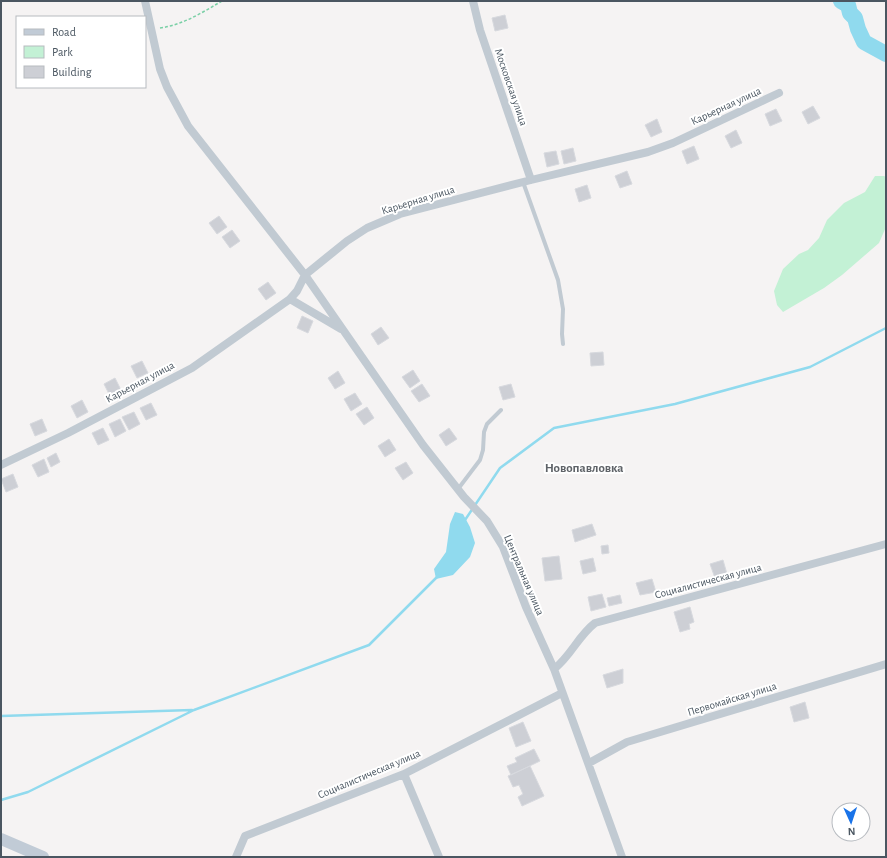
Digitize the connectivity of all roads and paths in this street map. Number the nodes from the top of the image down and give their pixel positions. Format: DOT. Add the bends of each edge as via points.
graph roads {
  1 [pos="145,1"];
  2 [pos="222,1"];
  3 [pos="473,1"];
  4 [pos="151,29"];
  5 [pos="779,93"];
  6 [pos="531,180"];
  7 [pos="523,182"];
  8 [pos="305,275"];
  9 [pos="290,299"];
  10 [pos="344,332"];
  11 [pos="563,344"];
  12 [pos="502,410"];
  13 [pos="1,465"];
  14 [pos="458,489"];
  15 [pos="886,544"];
  16 [pos="886,664"];
  17 [pos="554,669"];
  18 [pos="562,693"];
  19 [pos="589,763"];
  20 [pos="404,774"];
  21 [pos="1,839"];
  22 [pos="38,855"];
  23 [pos="236,857"];
  24 [pos="439,857"];
  25 [pos="622,857"];
  1 -- 4 [label="street, Центральная улица"];
  2 -- 4 [label="path" via="169,27"];
  3 -- 6 [label="street, Московская улица" via="480,30"];
  4 -- 8 [label="street, Центральная улица" via="167,87 188,126"];
  5 -- 6 [label="street, Карьерная улица" via="673,143 648,152"];
  6 -- 7 [label="street, Карьерная улица"];
  7 -- 8 [label="street, Карьерная улица" via="400,214 367,228"];
  7 -- 11 [label="lane" via="558,280 563,309"];
  8 -- 9 [label="street, Карьерная улица"];
  8 -- 10 [label="street, Центральная улица"];
  9 -- 10 [label="street"];
  9 -- 13 [label="street, Карьерная улица" via="192,368"];
  10 -- 14 [label="street, Центральная улица" via="423,445"];
  12 -- 14 [label="lane" via="487,424 480,460"];
  14 -- 17 [label="street, Центральная улица" via="487,522 503,547"];
  15 -- 17 [label="street, Социалистическая улица" via="595,623 582,634 564,660"];
  16 -- 19 [label="street, Первомайская улица" via="628,742"];
  17 -- 18 [label="street, Центральная улица"];
  18 -- 19 [label="street, Центральная улица"];
  18 -- 20 [label="street, Социалистическая улица"];
  19 -- 25 [label="street, Центральная улица"];
  20 -- 23 [label="street, Социалистическая улица" via="245,836"];
  20 -- 24 [label="street"];
  21 -- 22 [label="street"];
}
